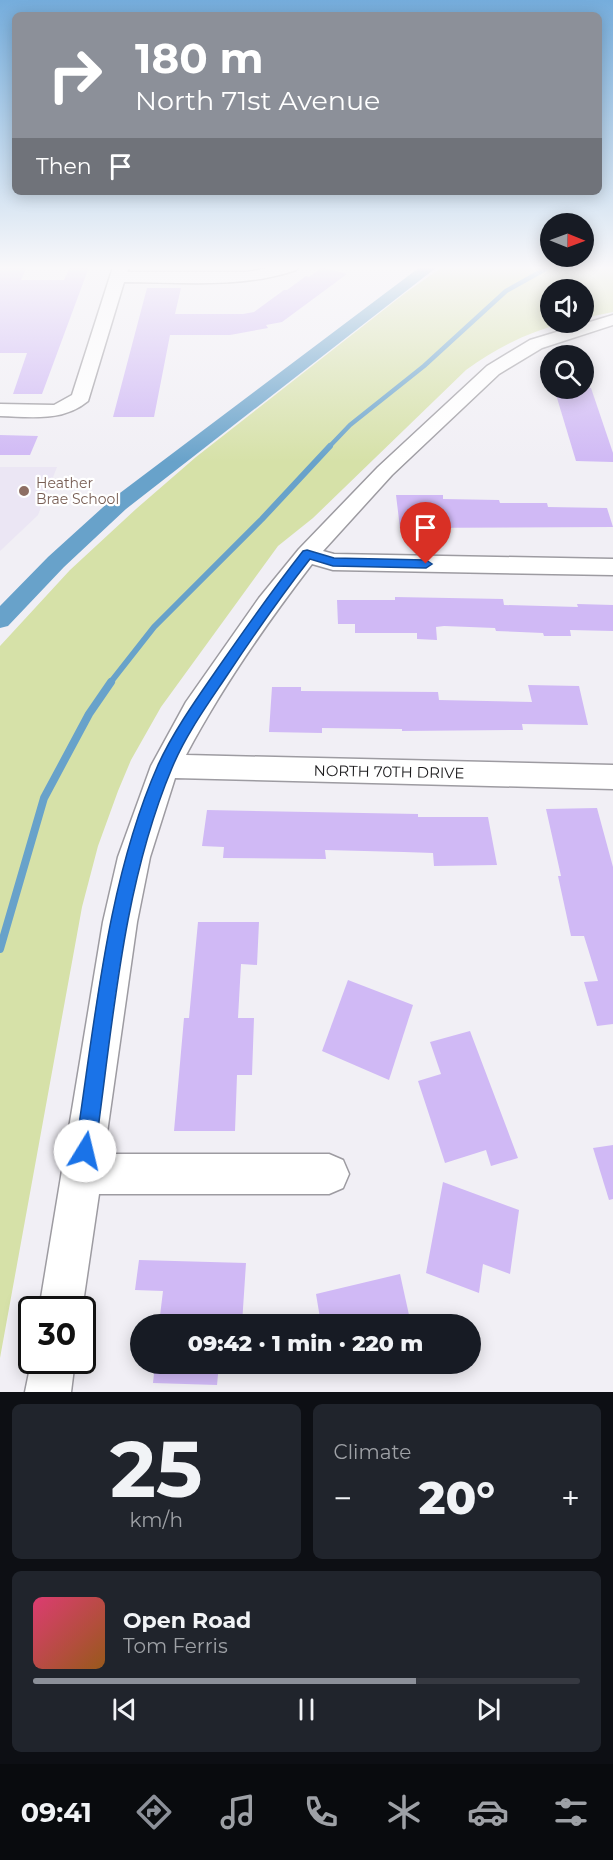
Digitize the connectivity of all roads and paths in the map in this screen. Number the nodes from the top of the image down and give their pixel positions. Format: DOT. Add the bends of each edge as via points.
graph roads {
  1 [pos="102,332"];
  2 [pos="575,332"];
  3 [pos="0,410"];
  4 [pos="307,554"];
  5 [pos="613,567"];
  6 [pos="165,766"];
  7 [pos="613,777"];
  8 [pos="329,1173"];
  9 [pos="82,1174"];
  10 [pos="63,1296"];
  11 [pos="51,1374"];
  12 [pos="48,1392"];
  1 -- 3 [label="street" via="81,397 73,406 59,410"];
  2 -- 4 [label="street" via="536,344 493,370 385,471"];
  4 -- 5 [label="street" via="333,562"];
  4 -- 6 [label="street" via="196,710"];
  6 -- 7 [label="street, NORTH 70TH DRIVE"];
  6 -- 9 [label="street" via="134,857 120,922"];
  8 -- 9 [label="street"];
  9 -- 10 [label="street"];
  11 -- 12 [label="street"];
}
